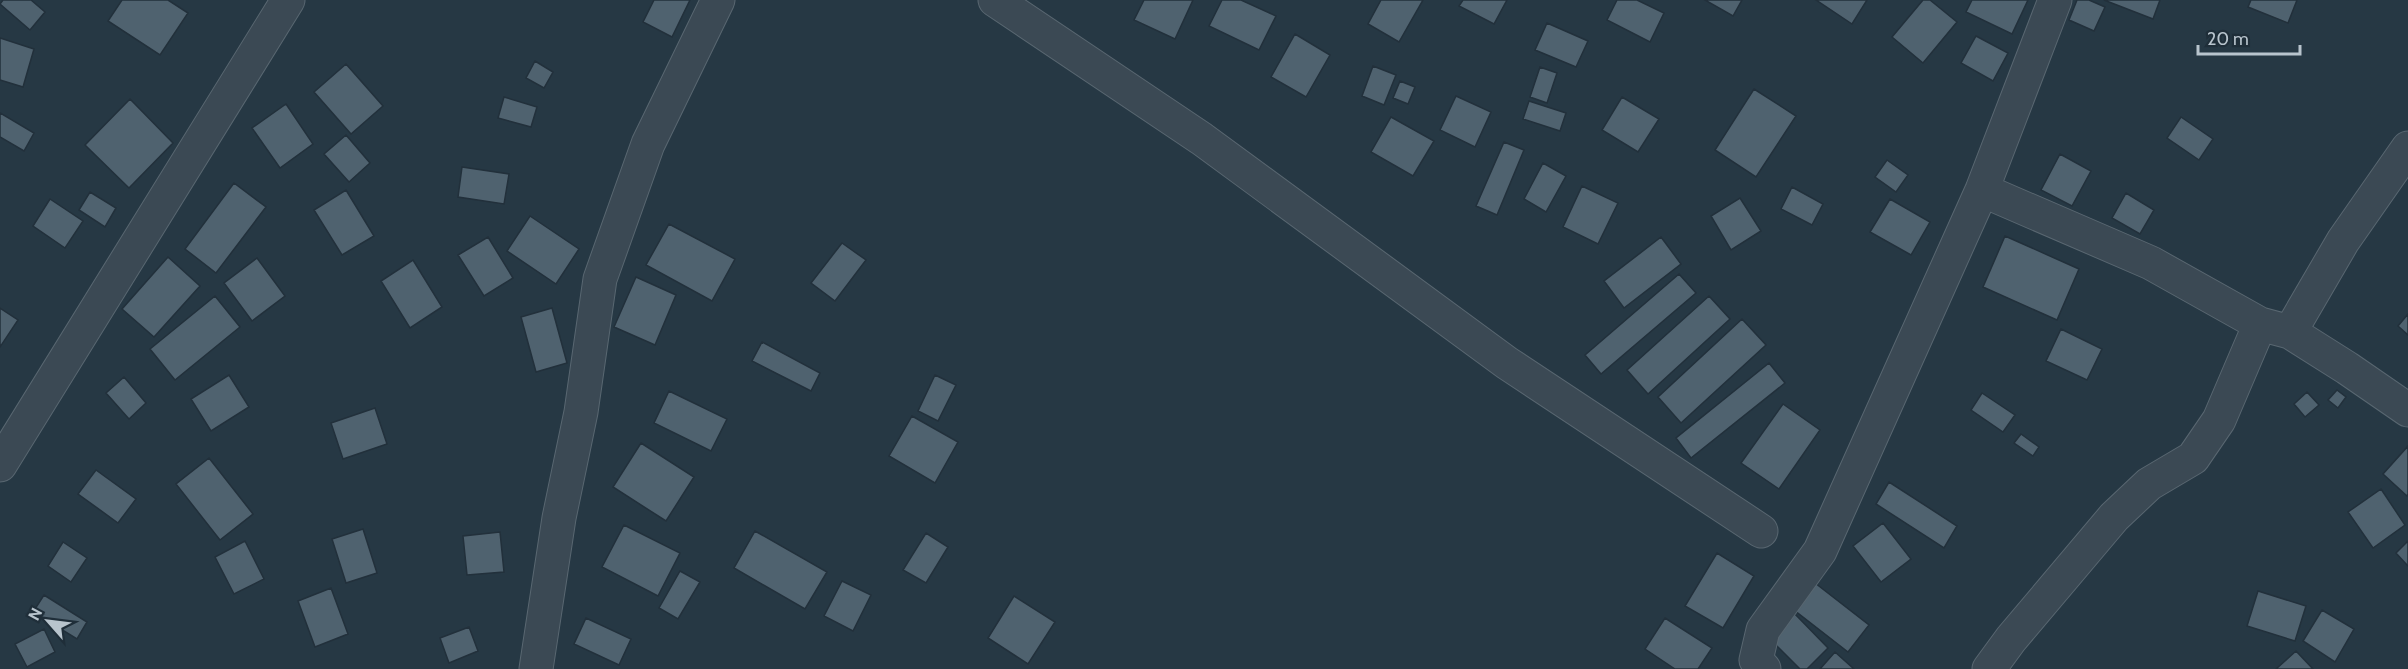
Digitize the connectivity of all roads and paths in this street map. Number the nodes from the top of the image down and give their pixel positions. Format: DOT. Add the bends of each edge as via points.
graph roads {
  1 [pos="288,0"];
  2 [pos="718,0"];
  3 [pos="995,0"];
  4 [pos="2055,0"];
  5 [pos="2408,148"];
  6 [pos="1982,190"];
  7 [pos="2275,328"];
  8 [pos="2408,410"];
  9 [pos="0,465"];
  10 [pos="1761,531"];
  11 [pos="537,669"];
  12 [pos="1764,669"];
  13 [pos="1989,669"];
  1 -- 9 [label="street"];
  2 -- 11 [label="street" via="648,144 600,279"];
  3 -- 10 [label="street" via="1202,140 1507,363"];
  4 -- 6 [label="street"];
  5 -- 7 [label="street"];
  6 -- 7 [label="street" via="2151,263"];
  6 -- 12 [label="street" via="1820,551 1763,630 1756,660"];
  7 -- 8 [label="street" via="2348,368"];
  7 -- 13 [label="street" via="2193,458 2150,484 2114,517"];
}
